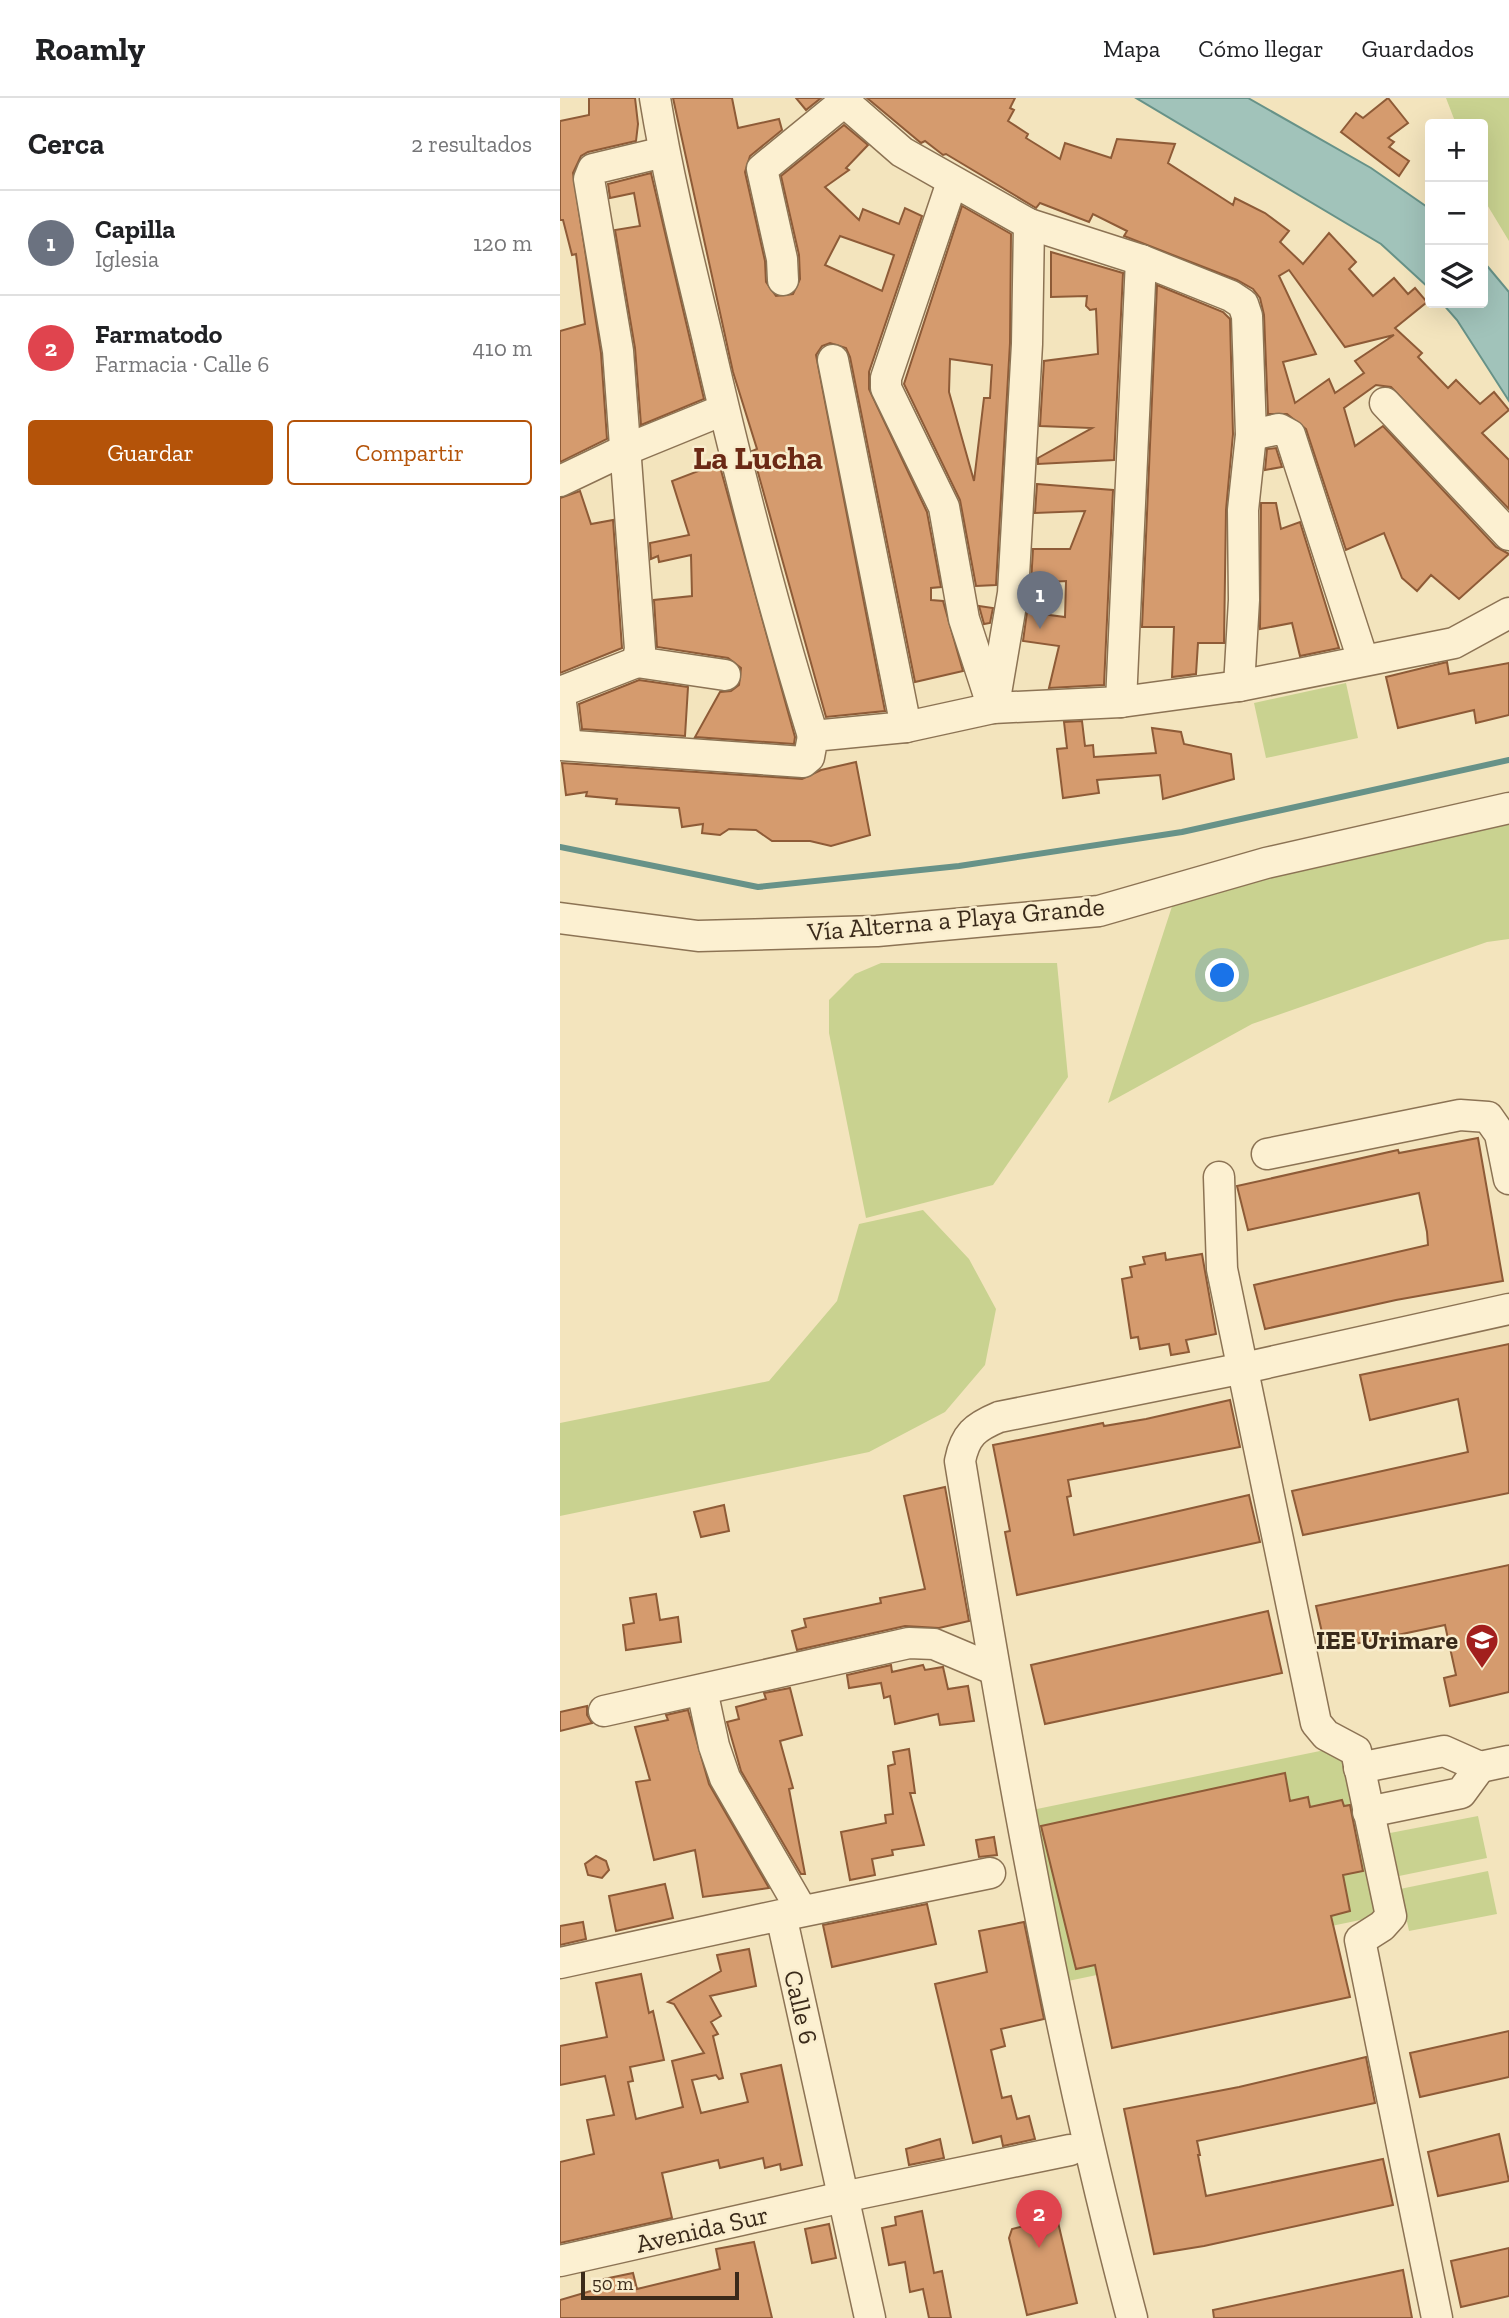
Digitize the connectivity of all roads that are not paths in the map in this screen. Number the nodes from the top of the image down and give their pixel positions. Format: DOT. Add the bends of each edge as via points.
graph roads {
  1 [pos="655,98"];
  2 [pos="842,100"];
  3 [pos="664,152"];
  4 [pos="952,182"];
  5 [pos="1028,224"];
  6 [pos="1141,260"];
  7 [pos="783,280"];
  8 [pos="833,359"];
  9 [pos="886,388"];
  10 [pos="838,394"];
  11 [pos="1384,403"];
  12 [pos="723,410"];
  13 [pos="1251,435"];
  14 [pos="625,450"];
  15 [pos="560,481"];
  16 [pos="1509,535"];
  17 [pos="1509,613"];
  18 [pos="1363,660"];
  19 [pos="637,662"];
  20 [pos="725,675"];
  21 [pos="1239,686"];
  22 [pos="560,694"];
  23 [pos="1121,702"];
  24 [pos="993,708"];
  25 [pos="906,727"];
  26 [pos="813,736"];
  27 [pos="563,744"];
  28 [pos="1509,808"];
  29 [pos="560,918"];
  30 [pos="1267,1154"];
  31 [pos="1219,1177"];
  32 [pos="1509,1179"];
  33 [pos="1509,1309"];
  34 [pos="1244,1368"];
  35 [pos="993,1670"];
  36 [pos="702,1690"];
  37 [pos="604,1711"];
  38 [pos="1509,1761"];
  39 [pos="1480,1767"];
  40 [pos="1359,1768"];
  41 [pos="1368,1812"];
  42 [pos="990,1873"];
  43 [pos="792,1913"];
  44 [pos="560,1963"];
  45 [pos="1070,2150"];
  46 [pos="843,2197"];
  47 [pos="560,2261"];
  48 [pos="870,2318"];
  49 [pos="1132,2318"];
  50 [pos="1437,2318"];
  1 -- 3 [label="street"];
  2 -- 4 [label="street" via="902,152"];
  2 -- 7 [label="street" via="762,169"];
  3 -- 12 [label="street"];
  3 -- 14 [label="street" via="603,165 593,169 589,179 618,351"];
  4 -- 5 [label="street"];
  4 -- 9 [label="street"];
  5 -- 6 [label="street"];
  5 -- 24 [label="street" via="1027,344 1013,593"];
  6 -- 13 [label="street" via="1243,304"];
  6 -- 23 [label="street"];
  8 -- 10 [label="street"];
  9 -- 10 [label="street"];
  9 -- 24 [label="street" via="944,507 964,619"];
  10 -- 25 [label="street"];
  11 -- 16 [label="street"];
  12 -- 14 [label="street"];
  12 -- 26 [label="street" via="780,634"];
  13 -- 18 [label="street" via="1279,429 1290,435"];
  13 -- 21 [label="street" via="1243,510"];
  14 -- 15 [label="street"];
  14 -- 19 [label="street"];
  17 -- 18 [label="street" via="1454,643"];
  18 -- 21 [label="street"];
  19 -- 20 [label="street"];
  19 -- 22 [label="street"];
  21 -- 23 [label="street"];
  22 -- 27 [label="street"];
  23 -- 24 [label="street"];
  24 -- 25 [label="street"];
  25 -- 26 [label="street"];
  26 -- 27 [label="street" via="809,757 794,763"];
  28 -- 29 [label="street, Vía Alterna a Playa Grande" via="1266,863 1099,911 877,931 698,936"];
  30 -- 32 [label="street" via="1460,1115 1488,1117 1500,1134"];
  31 -- 34 [label="street" via="1222,1269"];
  33 -- 34 [label="street"];
  34 -- 35 [label="street" via="999,1417 976,1427 964,1440 960,1461"];
  34 -- 40 [label="street" via="1316,1723 1326,1735 1356,1751"];
  35 -- 36 [label="street" via="934,1644 909,1643"];
  35 -- 49 [label="street" via="1087,2139"];
  36 -- 37 [label="street"];
  36 -- 43 [label="street, Calle 6" via="725,1778"];
  38 -- 39 [label="street"];
  39 -- 40 [label="street" via="1444,1751"];
  39 -- 41 [label="street" via="1461,1793"];
  40 -- 41 [label="street"];
  41 -- 50 [label="street" via="1391,1916 1360,1940"];
  42 -- 43 [label="street"];
  43 -- 44 [label="street"];
  43 -- 46 [label="street, Calle 6"];
  45 -- 46 [label="street, Avenida Sur"];
  46 -- 47 [label="street, Avenida Sur"];
  46 -- 48 [label="street, Calle 6"];
}
